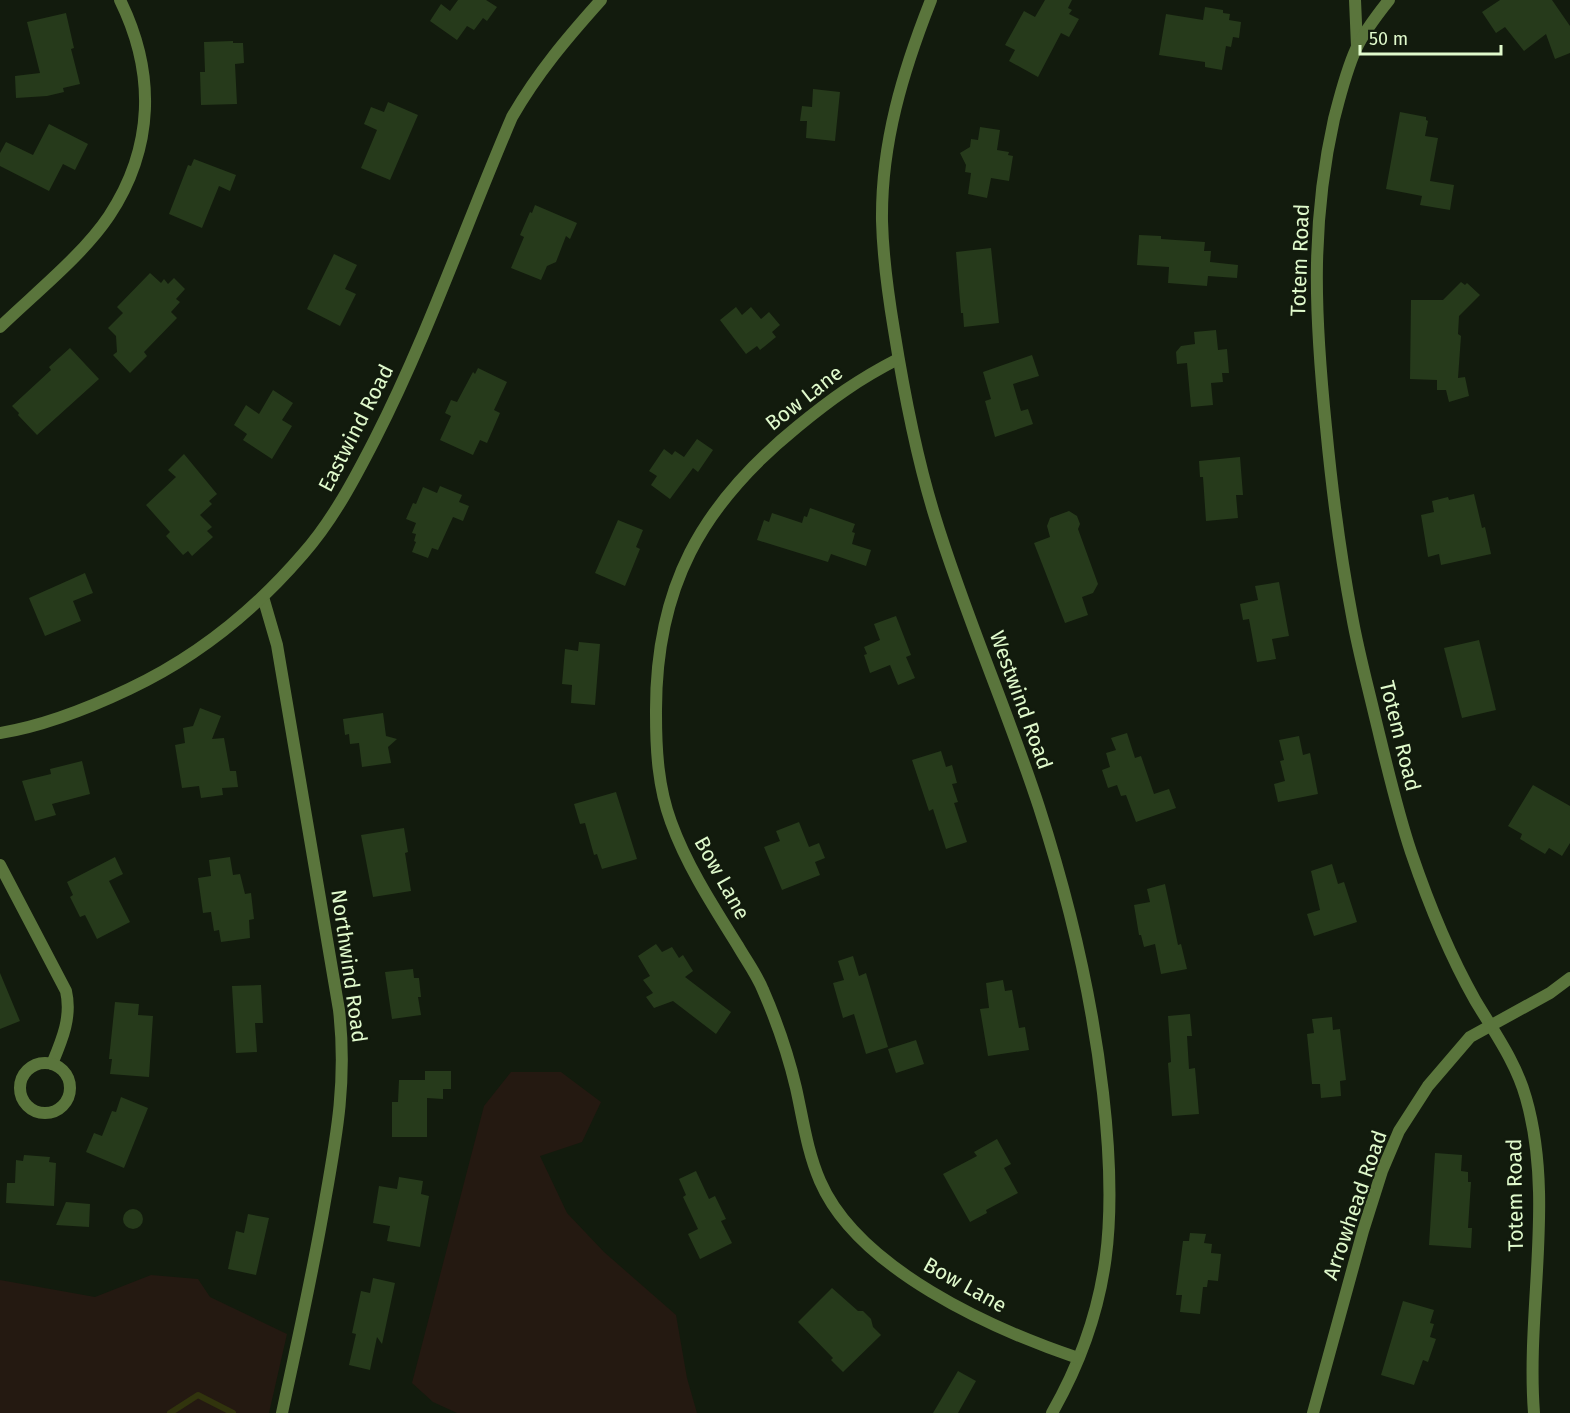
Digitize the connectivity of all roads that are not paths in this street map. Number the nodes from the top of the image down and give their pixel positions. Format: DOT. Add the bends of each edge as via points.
graph roads {
  1 [pos="120,0"];
  2 [pos="601,0"];
  3 [pos="931,0"];
  4 [pos="1355,0"];
  5 [pos="1389,0"];
  6 [pos="1357,47"];
  7 [pos="0,327"];
  8 [pos="898,359"];
  9 [pos="263,597"];
  10 [pos="0,733"];
  11 [pos="0,865"];
  12 [pos="1570,978"];
  13 [pos="1491,1026"];
  14 [pos="52,1064"];
  15 [pos="1078,1358"];
  16 [pos="282,1413"];
  17 [pos="1052,1413"];
  18 [pos="1313,1413"];
  19 [pos="1534,1413"];
  1 -- 7 [label="street" via="139,48 145,88 142,136 133,171 108,218"];
  2 -- 9 [label="street, Eastwind Road" via="550,58 512,117 421,341 358,470 333,514 304,553"];
  3 -- 8 [label="street, Westwind Road" via="906,66 885,164 884,258"];
  4 -- 6 [label="street, Totem Road"];
  5 -- 6 [label="street, Totem Road"];
  6 -- 13 [label="street, Totem Road" via="1328,147 1319,207 1317,340 1332,487 1352,620 1411,853 1455,960"];
  8 -- 15 [label="street, Westwind Road" via="935,515 1038,804 1063,886 1096,1039 1108,1128 1109,1236 1093,1321"];
  8 -- 15 [label="street, Bow Lane" via="864,376 768,451 731,489 703,528 669,600 660,643 656,748 661,785 671,821 695,875 762,986 780,1030 808,1147 820,1181 843,1218 874,1250 950,1302 982,1320"];
  9 -- 10 [label="street, Eastwind Road" via="205,646 156,676 106,700"];
  9 -- 16 [label="street, Northwind Road" via="276,645 342,1041 337,1135"];
  11 -- 14 [label="street" via="66,991 67,1020"];
  12 -- 13 [label="street, Arrowhead Road"];
  13 -- 18 [label="street, Arrowhead Road" via="1470,1037 1449,1059 1400,1131 1382,1171 1363,1231"];
  13 -- 19 [label="street, Totem Road" via="1508,1053 1534,1129 1539,1182"];
  14 -- 14 [label="street" via="36,1064 24,1074 22,1097 32,1110 57,1110 68,1098 66,1074"];
  15 -- 17 [label="street, Westwind Road"];
}
